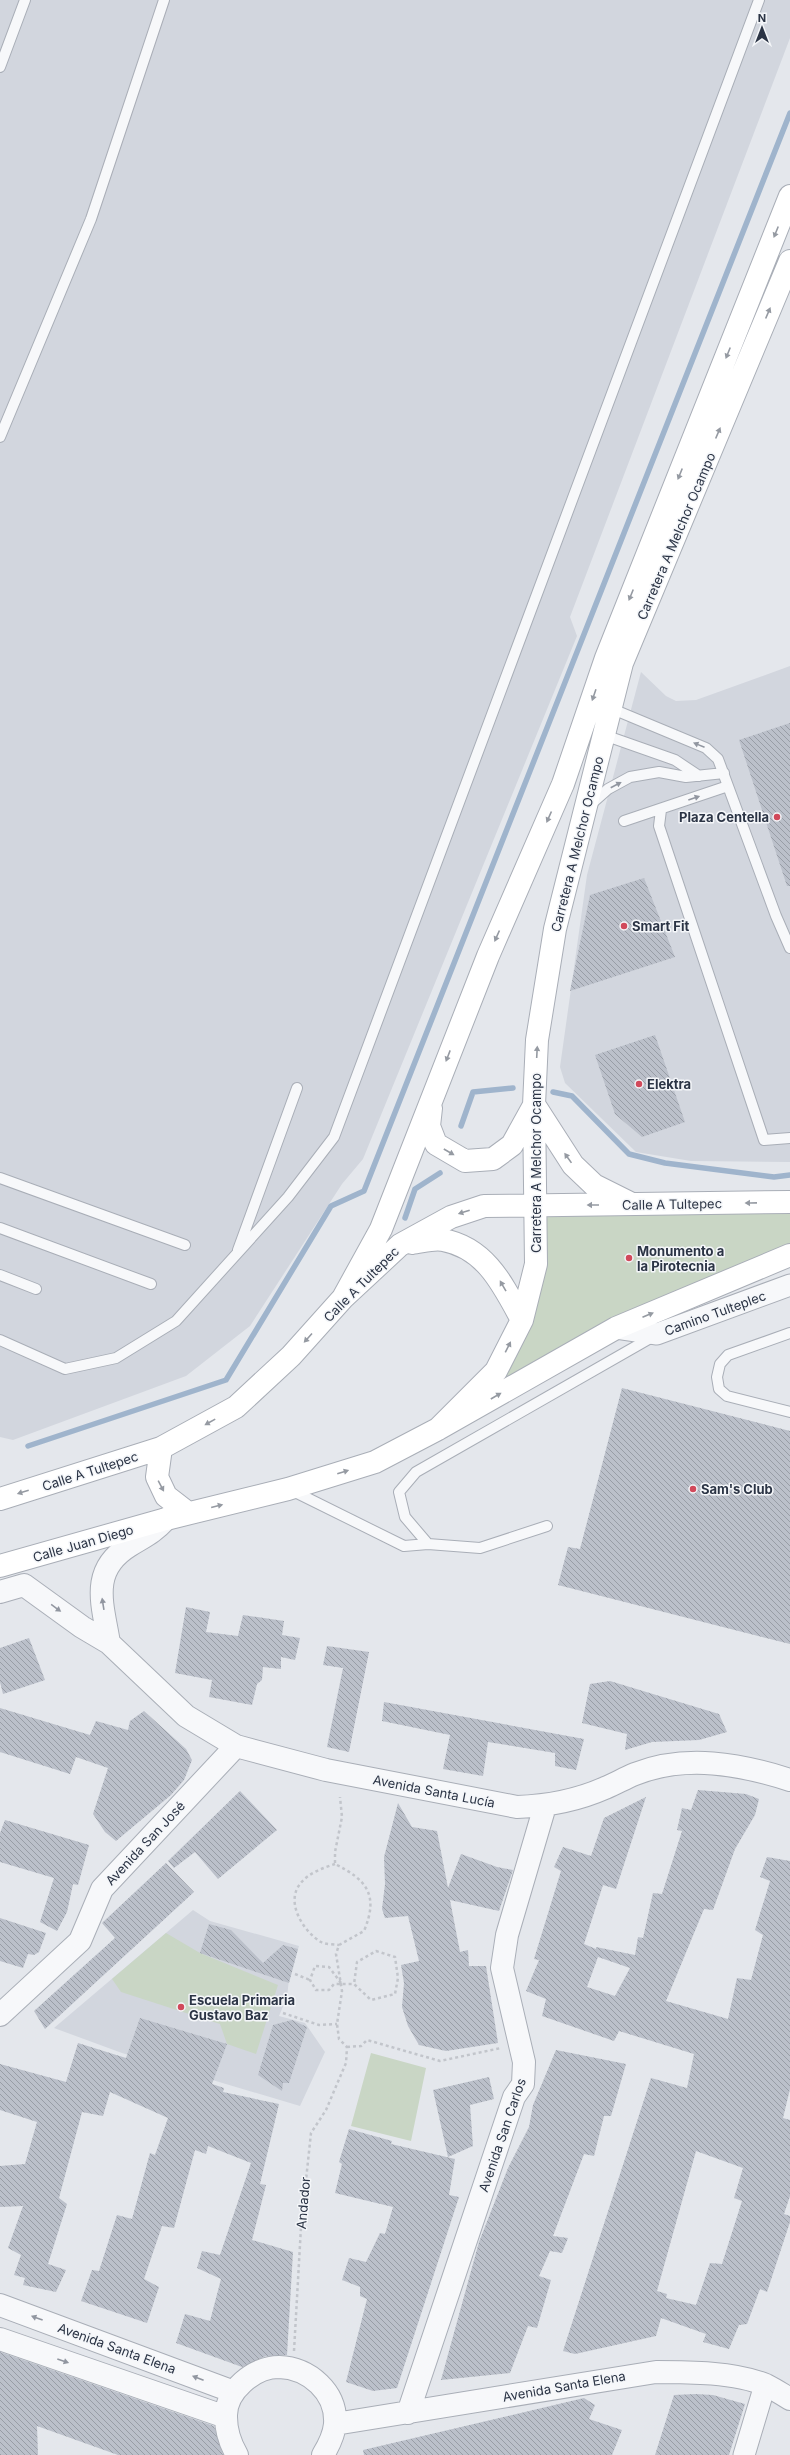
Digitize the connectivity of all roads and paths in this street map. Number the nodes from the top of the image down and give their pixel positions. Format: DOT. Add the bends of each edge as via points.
graph roads {
  1 [pos="25,0"];
  2 [pos="164,0"];
  3 [pos="759,0"];
  4 [pos="0,67"];
  5 [pos="790,196"];
  6 [pos="790,261"];
  7 [pos="0,437"];
  8 [pos="610,708"];
  9 [pos="604,735"];
  10 [pos="659,754"];
  11 [pos="659,772"];
  12 [pos="724,773"];
  13 [pos="699,776"];
  14 [pos="728,786"];
  15 [pos="585,809"];
  16 [pos="661,810"];
  17 [pos="624,821"];
  18 [pos="790,948"];
  19 [pos="297,1088"];
  20 [pos="433,1094"];
  21 [pos="534,1105"];
  22 [pos="790,1138"];
  23 [pos="0,1178"];
  24 [pos="790,1202"];
  25 [pos="534,1204"];
  26 [pos="633,1205"];
  27 [pos="0,1228"];
  28 [pos="185,1245"];
  29 [pos="400,1245"];
  30 [pos="790,1255"];
  31 [pos="236,1256"];
  32 [pos="0,1275"];
  33 [pos="151,1284"];
  34 [pos="790,1285"];
  35 [pos="36,1289"];
  36 [pos="344,1298"];
  37 [pos="522,1320"];
  38 [pos="616,1328"];
  39 [pos="657,1334"];
  40 [pos="790,1334"];
  41 [pos="0,1340"];
  42 [pos="790,1412"];
  43 [pos="438,1429"];
  44 [pos="161,1448"];
  45 [pos="288,1489"];
  46 [pos="0,1500"];
  47 [pos="188,1513"];
  48 [pos="166,1519"];
  49 [pos="547,1526"];
  50 [pos="428,1544"];
  51 [pos="0,1566"];
  52 [pos="0,1592"];
  53 [pos="110,1643"];
  54 [pos="236,1746"];
  55 [pos="790,1780"];
  56 [pos="340,1797"];
  57 [pos="545,1806"];
  58 [pos="335,1864"];
  59 [pos="339,1945"];
  60 [pos="295,1974"];
  61 [pos="310,1980"];
  62 [pos="341,1984"];
  63 [pos="354,1984"];
  64 [pos="282,2013"];
  65 [pos="0,2015"];
  66 [pos="337,2024"];
  67 [pos="346,2047"];
  68 [pos="505,2047"];
  69 [pos="0,2305"];
  70 [pos="0,2339"];
  71 [pos="293,2369"];
  72 [pos="765,2385"];
  73 [pos="234,2392"];
  74 [pos="790,2399"];
  75 [pos="408,2413"];
  76 [pos="226,2417"];
  77 [pos="335,2424"];
  78 [pos="237,2455"];
  79 [pos="323,2455"];
  80 [pos="744,2455"];
  1 -- 4 [label="lane"];
  2 -- 7 [label="lane" via="91,219"];
  3 -- 31 [label="lane" via="334,1137 288,1197"];
  5 -- 20 [label="main road, Carretera A Melchor Ocampo, one-way" via="606,658 563,784 488,956"];
  8 -- 6 [label="main road, Carretera A Melchor Ocampo, one-way" via="622,663"];
  8 -- 9 [label="main road, Carretera A Melchor Ocampo"];
  12 -- 8 [label="lane, one-way" via="718,759 706,748"];
  9 -- 10 [label="lane"];
  9 -- 15 [label="main road, Carretera A Melchor Ocampo"];
  10 -- 11 [label="lane"];
  10 -- 13 [label="lane" via="675,760"];
  11 -- 13 [label="lane" via="686,778"];
  15 -- 11 [label="lane, one-way" via="608,789 630,778"];
  12 -- 13 [label="lane"];
  12 -- 14 [label="lane"];
  16 -- 14 [label="lane, one-way"];
  14 -- 18 [label="lane"];
  21 -- 15 [label="main road, Carretera A Melchor Ocampo, one-way" via="538,1040 555,929"];
  16 -- 17 [label="lane"];
  16 -- 22 [label="lane" via="659,826 764,1140"];
  19 -- 31 [label="lane"];
  20 -- 21 [label="main road, one-way" via="429,1126 436,1144 466,1161 493,1159 512,1145"];
  20 -- 36 [label="main road, Carretera A Melchor Ocampo" via="381,1229"];
  21 -- 25 [label="main road, Carretera A Melchor Ocampo"];
  26 -- 21 [label="main road, one-way" via="594,1185 572,1165"];
  23 -- 28 [label="lane"];
  24 -- 26 [label="main road, Calle A Tultepec, one-way"];
  26 -- 25 [label="main road, Calle A Tultepec, one-way"];
  25 -- 29 [label="main road, Calle A Tultepec, one-way" via="484,1206 451,1217"];
  25 -- 37 [label="main road, Carretera A Melchor Ocampo" via="536,1264"];
  27 -- 33 [label="lane"];
  29 -- 36 [label="main road, Calle A Tultepec"];
  37 -- 29 [label="main road, one-way" via="496,1272 469,1249 442,1240"];
  38 -- 30 [label="main road, one-way"];
  31 -- 41 [label="lane" via="176,1321 116,1358 64,1369"];
  32 -- 35 [label="lane"];
  34 -- 39 [label="street, Camino Tulteplec"];
  36 -- 44 [label="main road, Calle A Tultepec, one-way" via="291,1356 236,1407"];
  43 -- 37 [label="main road, Carretera A Melchor Ocampo, one-way" via="496,1371"];
  38 -- 39 [label="street, Camino Tulteplec"];
  43 -- 38 [label="main road, one-way"];
  39 -- 50 [label="lane" via="416,1472 399,1492 405,1517"];
  40 -- 42 [label="lane" via="728,1355 720,1364 717,1377 719,1389 727,1396"];
  45 -- 43 [label="main road, one-way" via="376,1462"];
  44 -- 46 [label="main road, Calle A Tultepec, one-way"];
  44 -- 47 [label="main road, one-way" via="157,1477 166,1496"];
  47 -- 45 [label="main road, one-way"];
  45 -- 50 [label="lane" via="404,1546"];
  47 -- 48 [label="main road"];
  48 -- 51 [label="main road, Calle Juan Diego"];
  53 -- 48 [label="street, one-way" via="101,1588 104,1572 112,1559 128,1546 152,1534"];
  49 -- 50 [label="lane" via="480,1548"];
  52 -- 53 [label="street, Avenida Santa Lucía, one-way" via="24,1585 82,1627"];
  53 -- 54 [label="street, Avenida Santa Lucía" via="186,1716"];
  54 -- 57 [label="street, Avenida Santa Lucía" via="326,1770 516,1807"];
  54 -- 65 [label="street, Avenida San José" via="102,1889 80,1941"];
  55 -- 57 [label="street, Avenida Santa Lucía" via="737,1766 700,1762 636,1774 604,1789"];
  56 -- 58 [label="path" via="342,1817"];
  57 -- 75 [label="street, Avenida San Carlos" via="507,1935 502,1968 524,2062 523,2084 514,2097"];
  58 -- 59 [label="path" via="356,1874 366,1885 371,1906 364,1931"];
  58 -- 59 [label="path" via="318,1869 299,1884 295,1899 297,1915 308,1932 322,1943"];
  59 -- 62 [label="path" via="336,1954"];
  60 -- 61 [label="path"];
  61 -- 62 [label="path" via="316,1990 329,1990 334,1984"];
  61 -- 62 [label="path" via="315,1966 329,1967"];
  62 -- 63 [label="path"];
  62 -- 66 [label="path"];
  63 -- 63 [label="path" via="371,2000 395,1994 398,1978 395,1957 376,1951 357,1962"];
  64 -- 66 [label="path" via="320,2025"];
  66 -- 67 [label="path" via="339,2039"];
  67 -- 68 [label="path" via="361,2046 367,2040 440,2061"];
  67 -- 71 [label="path, Andador" via="346,2063 326,2110 311,2133 301,2226"];
  73 -- 69 [label="street, Avenida Santa Elena, one-way"];
  70 -- 76 [label="street, one-way"];
  71 -- 73 [label="street" via="277,2367 262,2370 246,2379"];
  71 -- 77 [label="street" via="307,2374 328,2395"];
  72 -- 74 [label="street, Avenida Santa Elena"];
  72 -- 75 [label="street, Avenida Santa Elena" via="697,2372 656,2372"];
  72 -- 80 [label="street"];
  73 -- 76 [label="street"];
  75 -- 77 [label="street, Avenida Santa Elena"];
  76 -- 78 [label="street" via="229,2441"];
  77 -- 79 [label="street" via="331,2441"];
}
